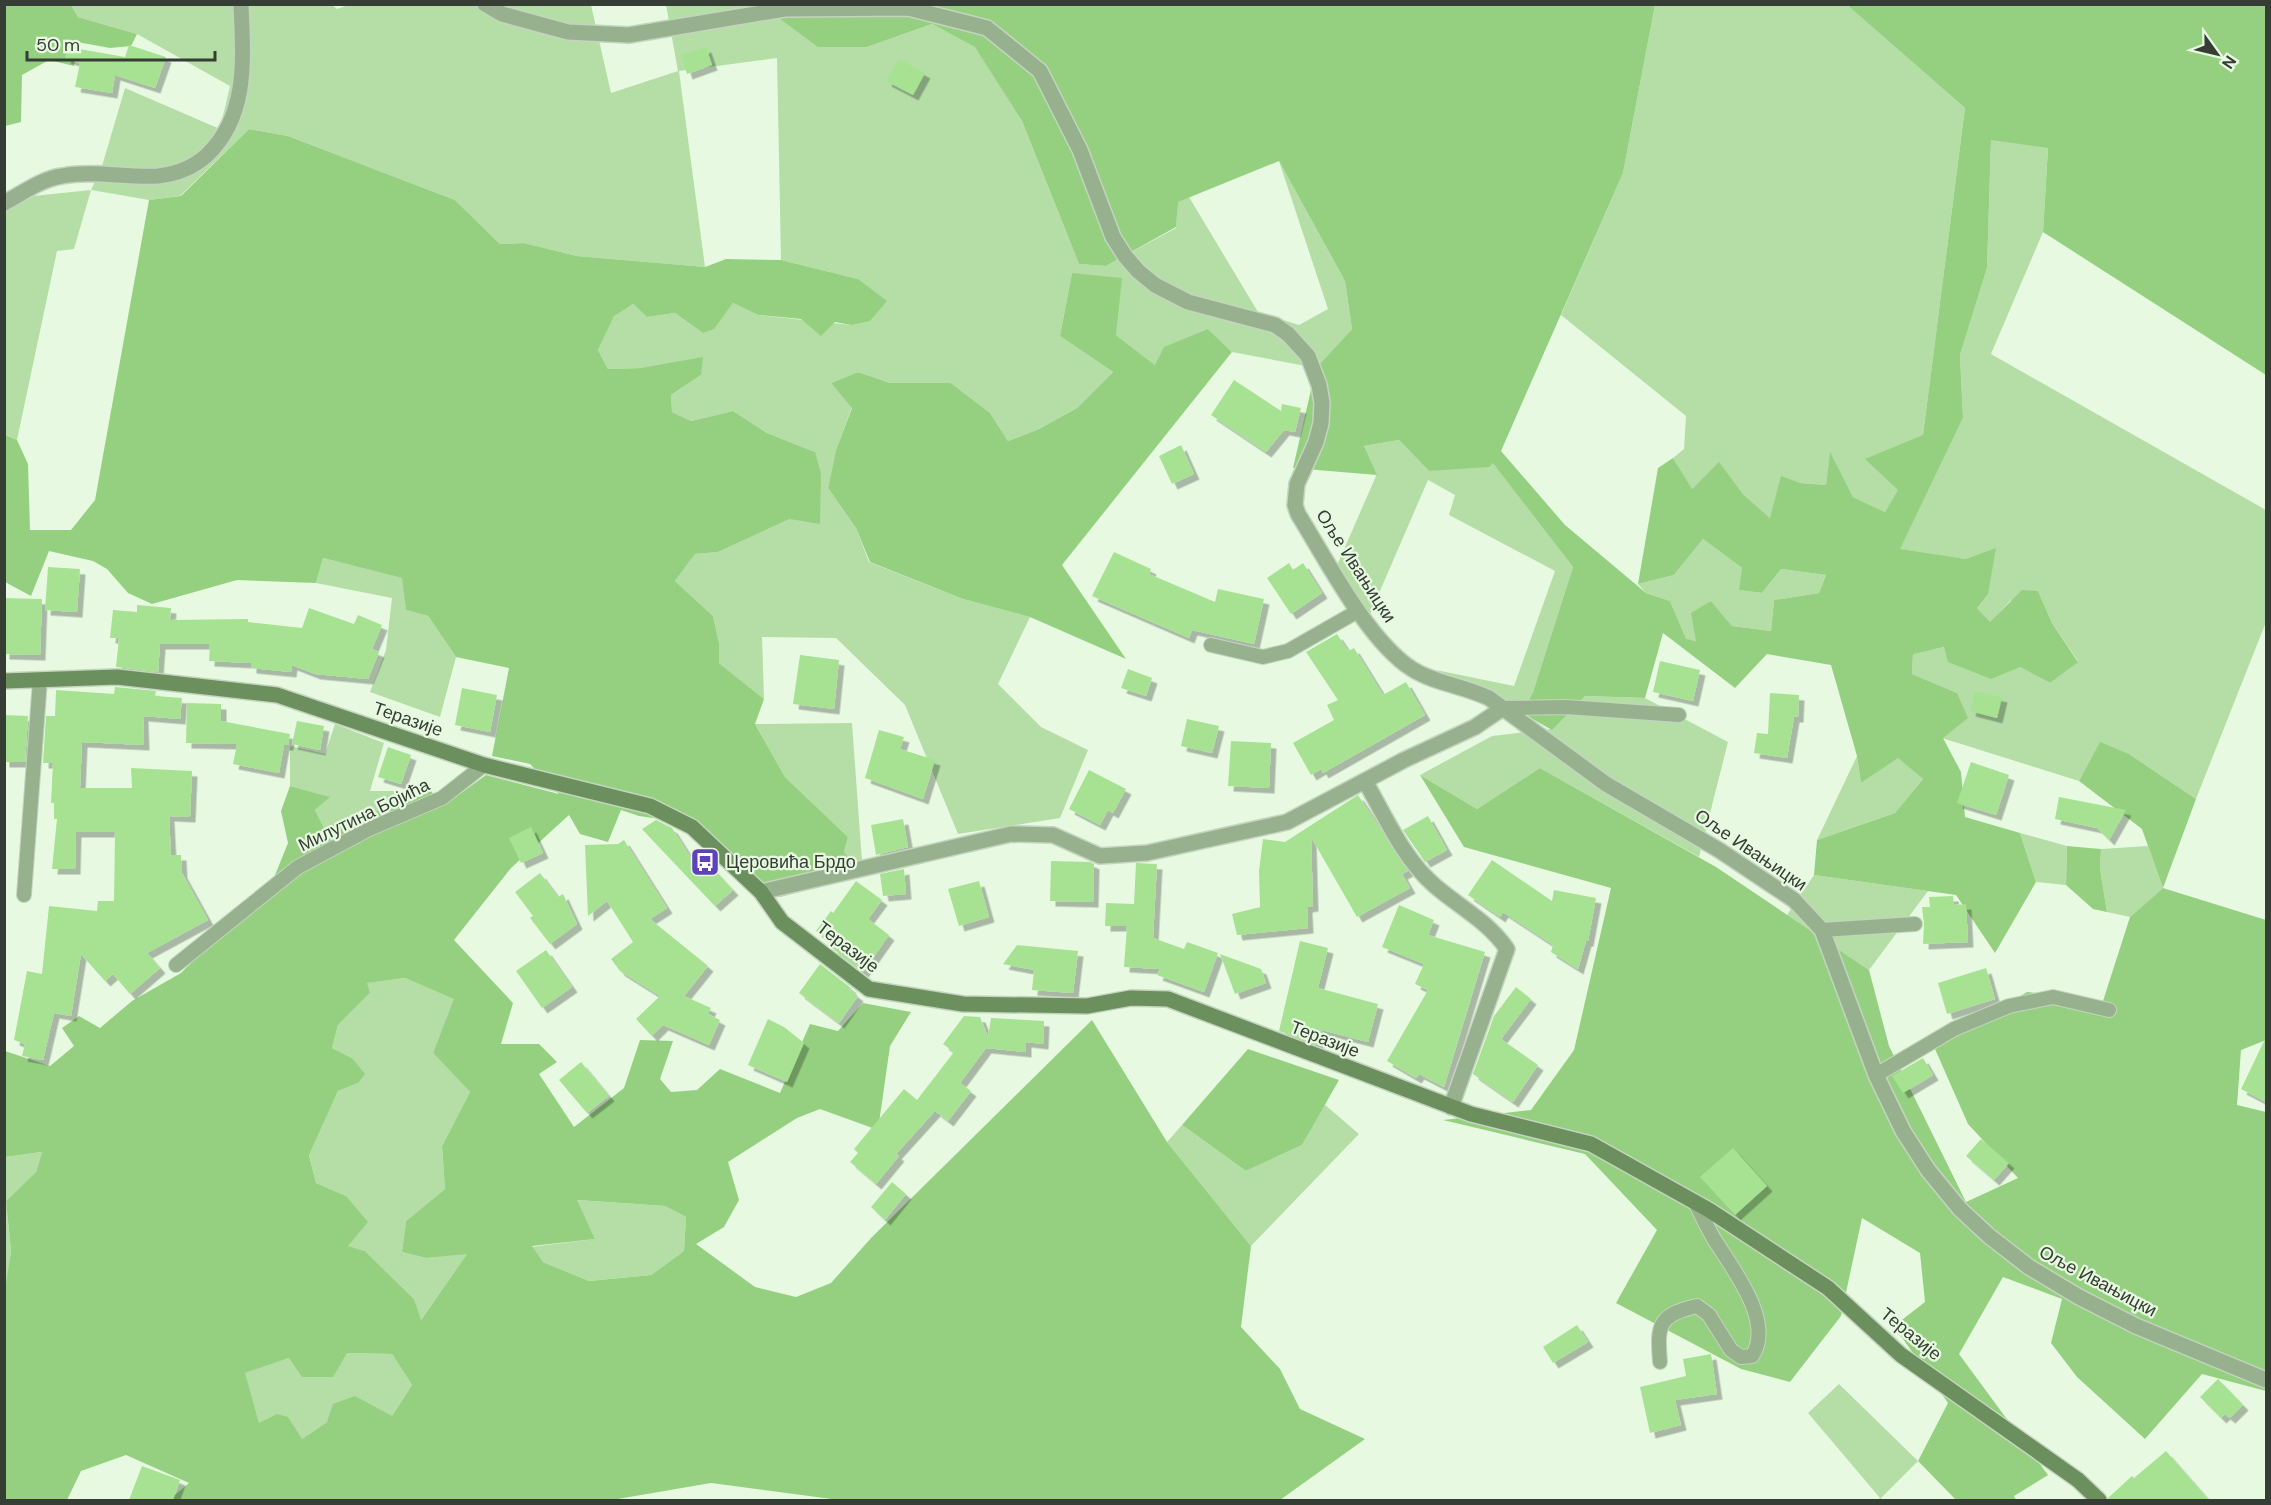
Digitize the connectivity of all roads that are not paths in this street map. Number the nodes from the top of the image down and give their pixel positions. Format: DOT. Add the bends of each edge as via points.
graph roads {
  1 [pos="241,4"];
  2 [pos="485,4"];
  3 [pos="4,203"];
  4 [pos="1358,611"];
  5 [pos="1211,645"];
  6 [pos="40,680"];
  7 [pos="4,681"];
  8 [pos="1503,708"];
  9 [pos="1679,715"];
  10 [pos="484,765"];
  11 [pos="1365,781"];
  12 [pos="761,892"];
  13 [pos="24,895"];
  14 [pos="1915,924"];
  15 [pos="1822,930"];
  16 [pos="176,966"];
  17 [pos="2109,1010"];
  18 [pos="1876,1075"];
  19 [pos="1451,1107"];
  20 [pos="1695,1202"];
  21 [pos="1660,1362"];
  22 [pos="2266,1380"];
  23 [pos="2099,1500"];
  1 -- 3 [label="street" via="240,93 228,130 201,161 157,176 61,176"];
  2 -- 4 [label="street, Оље Ивањицки" via="502,14 568,32 629,35 785,9 908,8 987,28 1040,71 1080,150 1113,237 1138,271 1188,302 1275,325 1308,356 1319,385 1321,423 1297,484 1295,505"];
  4 -- 5 [label="lane" via="1288,651 1263,657"];
  4 -- 8 [label="street, Оље Ивањицки" via="1388,648 1414,670 1474,690"];
  6 -- 7 [label="street, Теразије"];
  6 -- 10 [label="street, Теразије" via="117,677 277,695"];
  6 -- 13 [label="lane"];
  8 -- 9 [label="lane" via="1566,707"];
  8 -- 11 [label="street" via="1475,727"];
  8 -- 15 [label="street, Оље Ивањицки" via="1606,784 1719,849 1794,900"];
  10 -- 12 [label="street, Теразије" via="650,806 692,827"];
  10 -- 16 [label="lane, Милутина Бојића" via="442,798 369,829 298,867"];
  11 -- 12 [label="street" via="1287,822 1147,853 1100,856 1053,835 1011,834"];
  11 -- 19 [label="street" via="1403,848 1432,884 1496,933 1507,949"];
  12 -- 19 [label="street, Теразије" via="782,922 869,989 963,1004 1087,1006 1131,998 1168,999"];
  14 -- 15 [label="lane"];
  15 -- 18 [label="street, Оље Ивањицки"];
  17 -- 18 [label="lane" via="2053,998 2009,1006 1954,1029"];
  18 -- 22 [label="street, Оље Ивањицки" via="1903,1131 1928,1170 1989,1236 2029,1267 2079,1297 2136,1326"];
  19 -- 20 [label="street, Теразије" via="1591,1144"];
  20 -- 21 [label="lane" via="1749,1297 1759,1346 1752,1356 1741,1357 1697,1306 1676,1311 1664,1322 1658,1333"];
  20 -- 23 [label="street, Теразије" via="1828,1288 1901,1355 2078,1480"];
}
